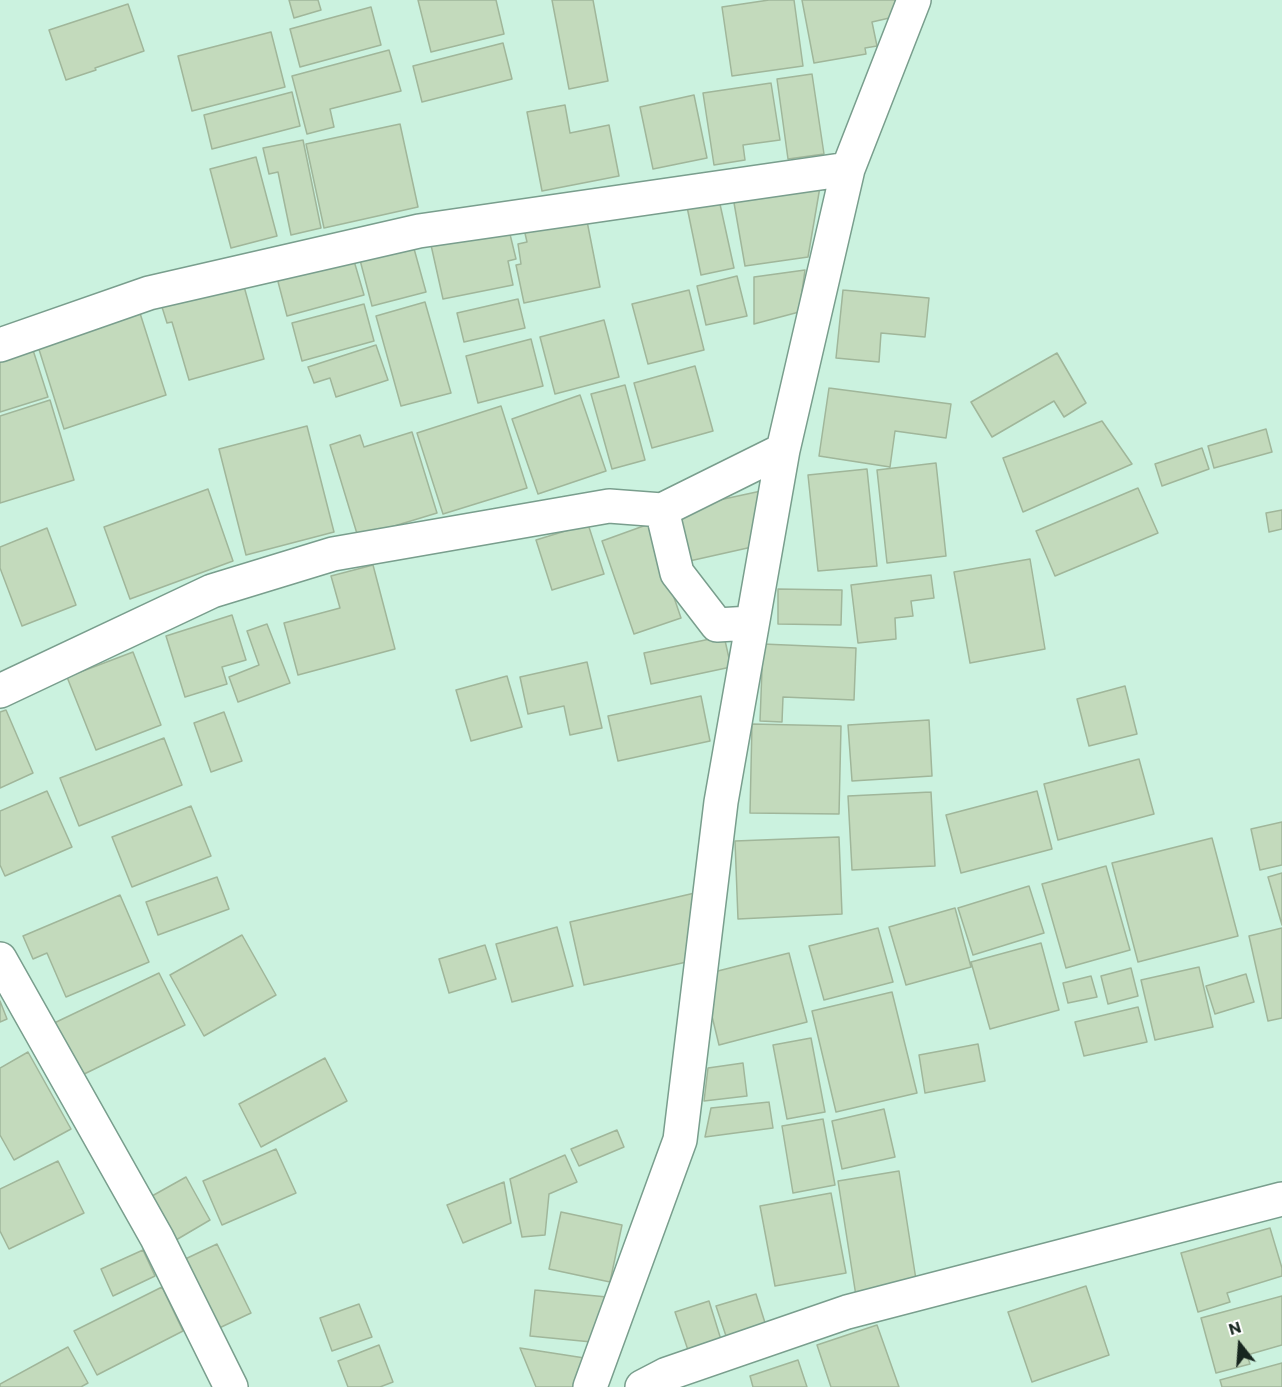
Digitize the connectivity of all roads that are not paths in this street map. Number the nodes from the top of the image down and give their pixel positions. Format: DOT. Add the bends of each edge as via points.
graph roads {
  1 [pos="914,0"];
  2 [pos="848,169"];
  3 [pos="0,345"];
  4 [pos="783,450"];
  5 [pos="662,510"];
  6 [pos="751,623"];
  7 [pos="0,691"];
  8 [pos="0,959"];
  9 [pos="1282,1199"];
  10 [pos="231,1387"];
  11 [pos="591,1387"];
  12 [pos="642,1387"];
  1 -- 2 [label="street"];
  2 -- 3 [label="street" via="419,231 149,293"];
  2 -- 4 [label="street"];
  4 -- 5 [label="street"];
  4 -- 6 [label="street"];
  5 -- 6 [label="street" via="677,573 717,624"];
  5 -- 7 [label="street" via="609,506 333,554 213,591"];
  6 -- 11 [label="street" via="721,802 680,1140"];
  8 -- 10 [label="street" via="157,1238"];
  9 -- 12 [label="street" via="847,1312 667,1374"];
}
